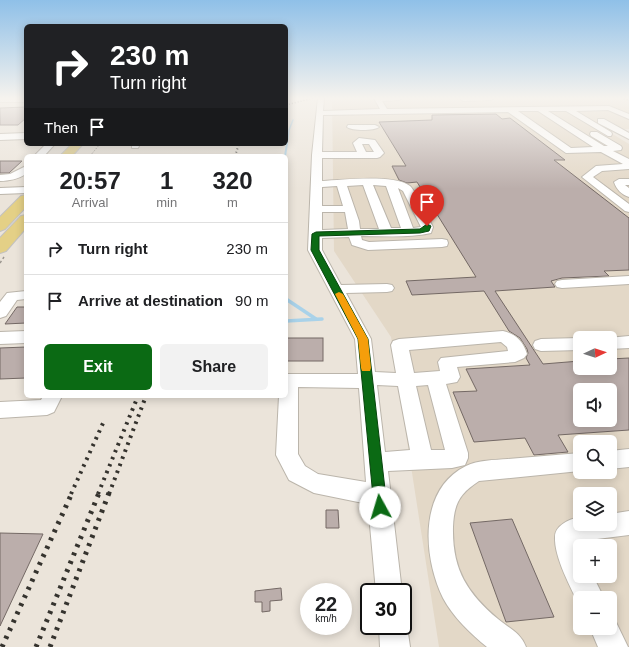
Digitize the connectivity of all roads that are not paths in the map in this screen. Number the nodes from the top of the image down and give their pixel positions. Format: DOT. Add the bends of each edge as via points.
graph roads {
  1 [pos="319,128"];
  2 [pos="537,128"];
  3 [pos="563,128"];
  4 [pos="574,128"];
  5 [pos="575,128"];
  6 [pos="597,128"];
  7 [pos="615,128"];
  8 [pos="530,131"];
  9 [pos="541,131"];
  10 [pos="620,131"];
  11 [pos="609,132"];
  12 [pos="24,135"];
  13 [pos="629,136"];
  14 [pos="0,137"];
  15 [pos="619,145"];
  16 [pos="49,146"];
  17 [pos="76,146"];
  18 [pos="602,149"];
  19 [pos="569,153"];
  20 [pos="41,154"];
  21 [pos="68,154"];
  22 [pos="363,155"];
  23 [pos="629,155"];
  24 [pos="317,156"];
  25 [pos="629,165"];
  26 [pos="596,166"];
  27 [pos="24,171"];
  28 [pos="629,173"];
  29 [pos="629,176"];
  30 [pos="2,180"];
  31 [pos="390,182"];
  32 [pos="624,182"];
  33 [pos="341,183"];
  34 [pos="367,183"];
  35 [pos="317,184"];
  36 [pos="24,190"];
  37 [pos="0,191"];
  38 [pos="629,194"];
  39 [pos="24,201"];
  40 [pos="316,209"];
  41 [pos="349,209"];
  42 [pos="629,209"];
  43 [pos="24,221"];
  44 [pos="0,226"];
  45 [pos="414,231"];
  46 [pos="386,232"];
  47 [pos="354,233"];
  48 [pos="316,234"];
  49 [pos="442,243"];
  50 [pos="0,248"];
  51 [pos="629,280"];
  52 [pos="562,284"];
  53 [pos="388,288"];
  54 [pos="336,289"];
  55 [pos="24,295"];
  56 [pos="0,313"];
  57 [pos="24,337"];
  58 [pos="0,338"];
  59 [pos="629,342"];
  60 [pos="617,343"];
  61 [pos="573,344"];
  62 [pos="541,345"];
  63 [pos="435,378"];
  64 [pos="367,379"];
  65 [pos="406,380"];
  66 [pos="52,398"];
  67 [pos="0,410"];
  68 [pos="422,458"];
  69 [pos="629,458"];
  70 [pos="617,459"];
  71 [pos="376,462"];
  72 [pos="573,463"];
  73 [pos="379,493"];
  74 [pos="629,523"];
  75 [pos="388,583"];
  76 [pos="586,591"];
  77 [pos="393,635"];
  78 [pos="607,635"];
  79 [pos="395,647"];
  80 [pos="511,647"];
  81 [pos="613,647"];
  1 -- 24 [label="street"];
  2 -- 9 [label="street"];
  3 -- 9 [label="street"];
  4 -- 18 [label="street"];
  5 -- 15 [label="street"];
  6 -- 15 [label="street"];
  7 -- 10 [label="street"];
  8 -- 9 [label="street"];
  9 -- 19 [label="street"];
  10 -- 11 [label="street"];
  10 -- 13 [label="street"];
  12 -- 14 [label="street"];
  15 -- 18 [label="street"];
  15 -- 23 [label="street"];
  16 -- 20 [label="street"];
  17 -- 21 [label="main road"];
  18 -- 19 [label="street"];
  18 -- 25 [label="street"];
  19 -- 26 [label="street"];
  22 -- 24 [label="street"];
  24 -- 35 [label="street"];
  25 -- 26 [label="street"];
  26 -- 28 [label="street"];
  26 -- 29 [label="street" via="617,177"];
  26 -- 42 [label="street" via="586,177"];
  27 -- 30 [label="street"];
  31 -- 34 [label="street"];
  31 -- 45 [label="street"];
  31 -- 45 [label="street" via="407,190 427,226 427,230"];
  32 -- 38 [label="street" via="621,187"];
  33 -- 34 [label="street"];
  33 -- 35 [label="street"];
  33 -- 41 [label="street"];
  34 -- 46 [label="street"];
  35 -- 40 [label="street"];
  36 -- 37 [label="street"];
  39 -- 44 [label="main road"];
  40 -- 41 [label="street"];
  40 -- 48 [label="street"];
  41 -- 47 [label="street"];
  43 -- 50 [label="main road"];
  45 -- 46 [label="street"];
  46 -- 47 [label="street"];
  47 -- 48 [label="street"];
  47 -- 49 [label="street" via="356,242 368,246"];
  48 -- 54 [label="street" via="315,250"];
  51 -- 52 [label="street"];
  53 -- 54 [label="street"];
  54 -- 64 [label="street" via="363,339"];
  55 -- 56 [label="street" via="12,296"];
  57 -- 58 [label="street"];
  59 -- 60 [label="street"];
  61 -- 62 [label="street"];
  63 -- 65 [label="street"];
  63 -- 65 [label="street" via="451,377 447,362 515,356 518,354 517,350 510,338 503,336 399,345"];
  63 -- 68 [label="street" via="457,453 456,458"];
  64 -- 65 [label="street"];
  64 -- 71 [label="street"];
  64 -- 73 [label="street" via="290,380 287,455 297,473 314,483 358,492"];
  65 -- 68 [label="street"];
  66 -- 67 [label="street" via="47,407"];
  68 -- 71 [label="street"];
  69 -- 70 [label="street"];
  71 -- 73 [label="street"];
  72 -- 80 [label="street" via="475,472 462,479 448,497 441,522 442,554 453,588 478,622"];
  73 -- 75 [label="street"];
  74 -- 76 [label="street" via="575,530 567,536 572,563"];
  77 -- 79 [label="street"];
  78 -- 81 [label="street"];
}
